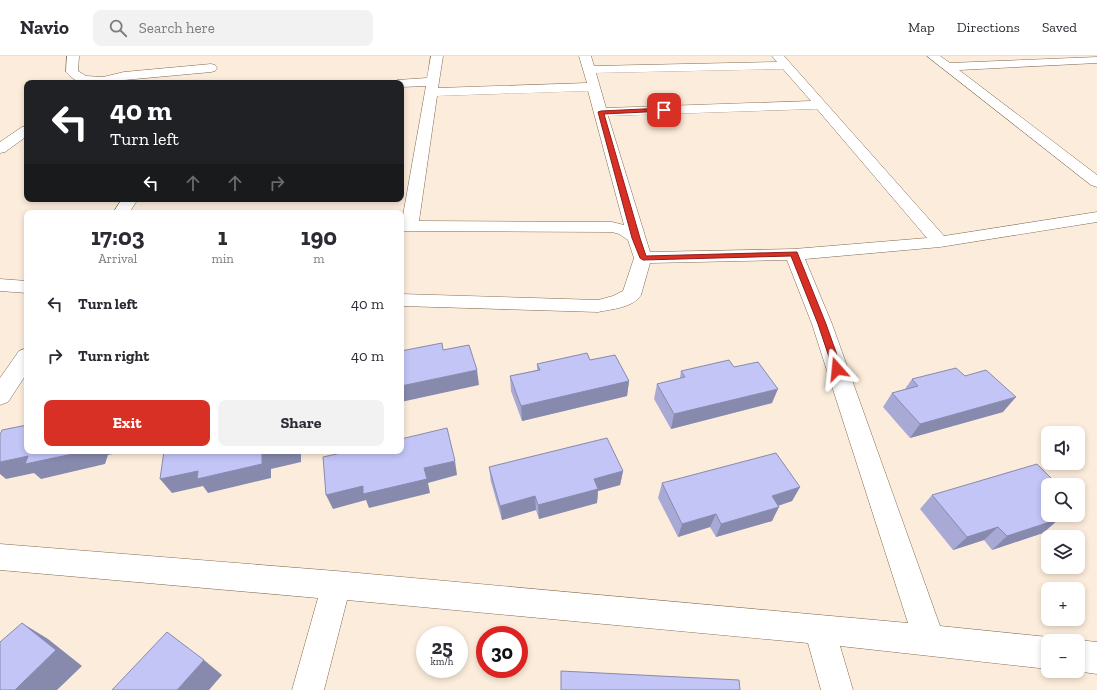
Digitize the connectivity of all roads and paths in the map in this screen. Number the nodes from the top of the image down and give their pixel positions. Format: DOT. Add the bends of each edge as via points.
graph roads {
  1 [pos="73,56"];
  2 [pos="220,56"];
  3 [pos="437,56"];
  4 [pos="585,56"];
  5 [pos="933,56"];
  6 [pos="782,60"];
  7 [pos="1097,60"];
  8 [pos="947,67"];
  9 [pos="589,70"];
  10 [pos="91,80"];
  11 [pos="107,80"];
  12 [pos="404,83"];
  13 [pos="432,87"];
  14 [pos="594,87"];
  15 [pos="820,104"];
  16 [pos="601,112"];
  17 [pos="24,132"];
  18 [pos="0,149"];
  19 [pos="1097,182"];
  20 [pos="1097,217"];
  21 [pos="406,226"];
  22 [pos="636,238"];
  23 [pos="940,242"];
  24 [pos="794,254"];
  25 [pos="643,258"];
  26 [pos="0,285"];
  27 [pos="24,286"];
  28 [pos="404,300"];
  29 [pos="24,360"];
  30 [pos="0,396"];
  31 [pos="0,557"];
  32 [pos="336,585"];
  33 [pos="819,629"];
  34 [pos="929,640"];
  35 [pos="1041,652"];
  36 [pos="1085,657"];
  37 [pos="1097,658"];
  38 [pos="308,690"];
  39 [pos="837,690"];
  1 -- 10 [label="street" via="72,72"];
  2 -- 11 [label="street" via="208,73 124,76"];
  3 -- 13 [label="street"];
  4 -- 9 [label="street"];
  5 -- 8 [label="street"];
  6 -- 9 [label="street"];
  6 -- 15 [label="street"];
  7 -- 8 [label="street"];
  8 -- 19 [label="street"];
  9 -- 14 [label="street"];
  12 -- 13 [label="street"];
  13 -- 14 [label="street"];
  13 -- 21 [label="street"];
  14 -- 16 [label="street"];
  15 -- 16 [label="street"];
  15 -- 23 [label="street"];
  16 -- 22 [label="street"];
  17 -- 18 [label="street"];
  20 -- 23 [label="street"];
  21 -- 22 [label="street" via="612,227 625,230"];
  22 -- 25 [label="street"];
  23 -- 24 [label="street"];
  24 -- 25 [label="street"];
  24 -- 34 [label="street" via="822,324"];
  25 -- 28 [label="street" via="631,295 598,306"];
  26 -- 27 [label="street"];
  29 -- 30 [label="street"];
  31 -- 32 [label="street"];
  32 -- 33 [label="street"];
  32 -- 38 [label="street"];
  33 -- 34 [label="street"];
  33 -- 39 [label="street"];
  34 -- 35 [label="street"];
  36 -- 37 [label="street"];
}
